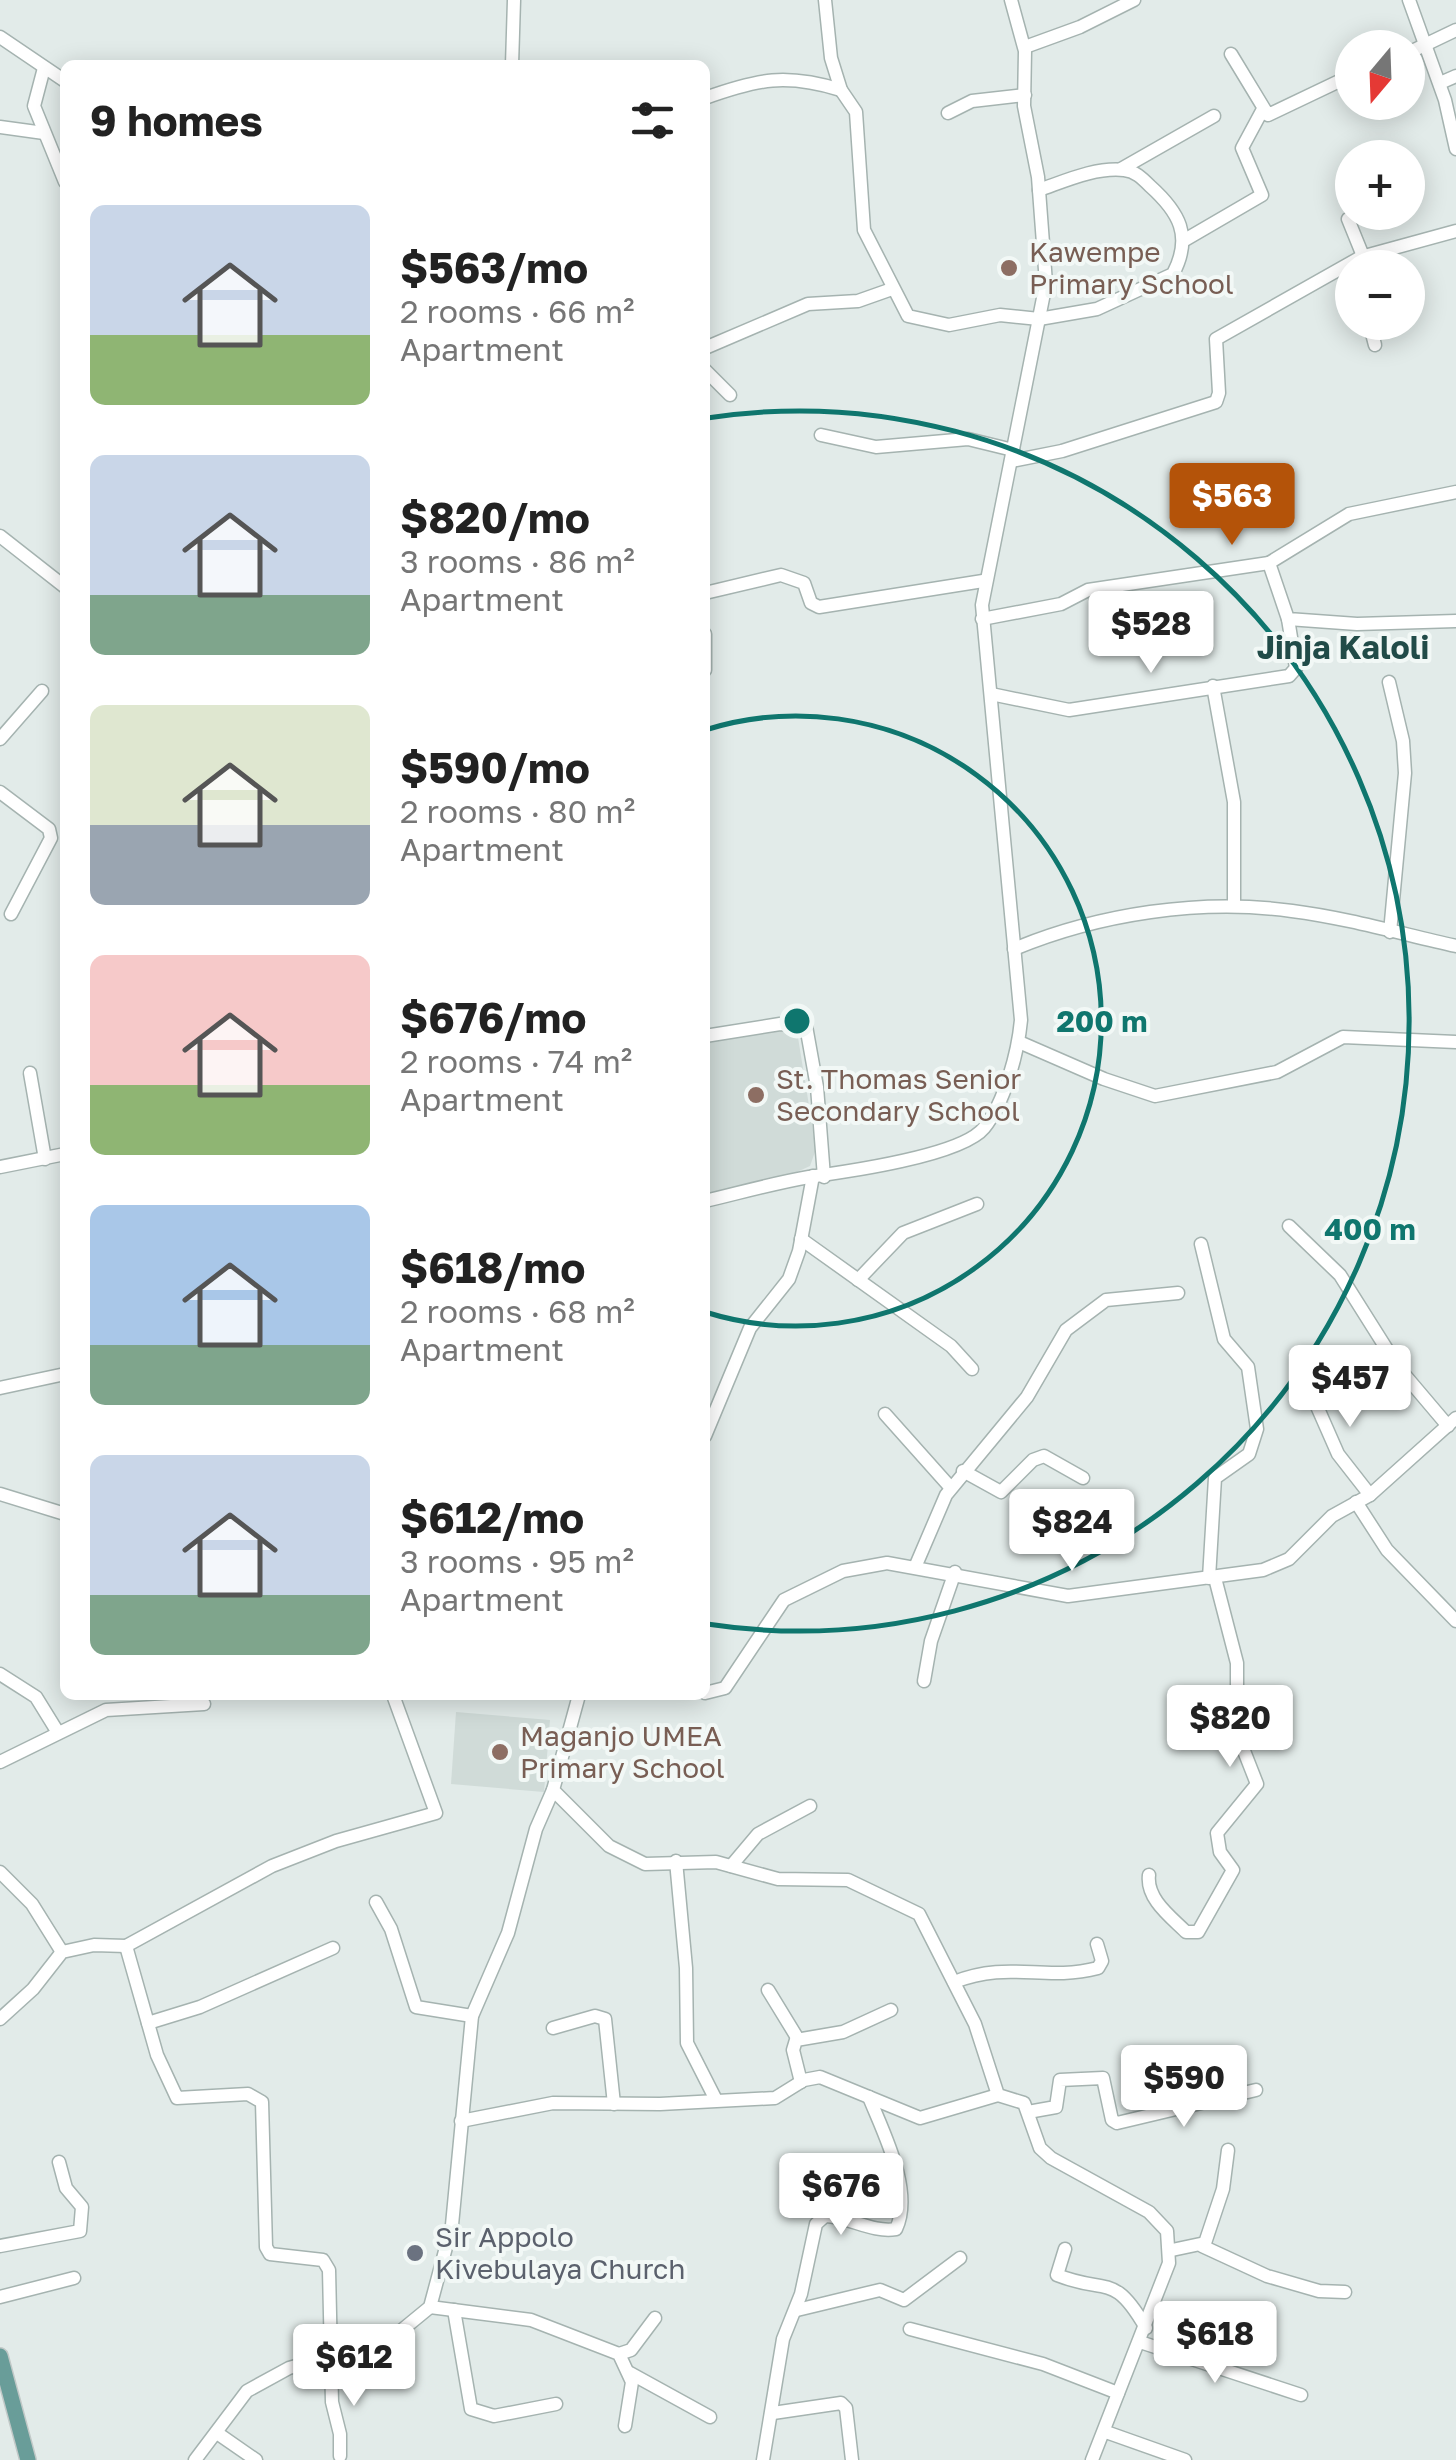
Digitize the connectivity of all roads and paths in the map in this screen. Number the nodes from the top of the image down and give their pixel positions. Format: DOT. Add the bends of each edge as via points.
graph roads {
  1 [pos="514,0"];
  2 [pos="825,0"];
  3 [pos="1010,0"];
  4 [pos="1134,0"];
  5 [pos="1413,2"];
  6 [pos="1456,30"];
  7 [pos="0,37"];
  8 [pos="1427,46"];
  9 [pos="1025,47"];
  10 [pos="1231,54"];
  11 [pos="512,60"];
  12 [pos="44,68"];
  13 [pos="1456,76"];
  14 [pos="60,78"];
  15 [pos="1440,83"];
  16 [pos="1335,84"];
  17 [pos="841,90"];
  18 [pos="1024,95"];
  19 [pos="710,96"];
  20 [pos="1263,110"];
  21 [pos="948,113"];
  22 [pos="1214,116"];
  23 [pos="0,127"];
  24 [pos="44,132"];
  25 [pos="1455,143"];
  26 [pos="60,170"];
  27 [pos="1121,170"];
  28 [pos="1039,190"];
  29 [pos="1456,231"];
  30 [pos="1183,241"];
  31 [pos="1395,250"];
  32 [pos="1335,273"];
  33 [pos="892,290"];
  34 [pos="1039,319"];
  35 [pos="1373,340"];
  36 [pos="1375,345"];
  37 [pos="710,346"];
  38 [pos="710,375"];
  39 [pos="730,395"];
  40 [pos="821,435"];
  41 [pos="1012,455"];
  42 [pos="1456,492"];
  43 [pos="0,536"];
  44 [pos="1269,563"];
  45 [pos="984,581"];
  46 [pos="60,582"];
  47 [pos="710,592"];
  48 [pos="1288,618"];
  49 [pos="982,619"];
  50 [pos="1456,621"];
  51 [pos="1390,682"];
  52 [pos="1213,686"];
  53 [pos="42,691"];
  54 [pos="991,694"];
  55 [pos="0,738"];
  56 [pos="0,792"];
  57 [pos="1234,906"];
  58 [pos="11,914"];
  59 [pos="1390,932"];
  60 [pos="1456,946"];
  61 [pos="1014,949"];
  62 [pos="710,1035"];
  63 [pos="1019,1042"];
  64 [pos="1456,1042"];
  65 [pos="30,1073"];
  66 [pos="60,1155"];
  67 [pos="45,1158"];
  68 [pos="0,1166"];
  69 [pos="818,1177"];
  70 [pos="710,1200"];
  71 [pos="978,1204"];
  72 [pos="1289,1226"];
  73 [pos="801,1238"];
  74 [pos="1201,1244"];
  75 [pos="858,1280"];
  76 [pos="1178,1293"];
  77 [pos="972,1370"];
  78 [pos="60,1375"];
  79 [pos="1305,1378"];
  80 [pos="0,1388"];
  81 [pos="886,1414"];
  82 [pos="1452,1422"];
  83 [pos="710,1424"];
  84 [pos="963,1472"];
  85 [pos="1083,1478"];
  86 [pos="950,1488"];
  87 [pos="0,1494"];
  88 [pos="1370,1495"];
  89 [pos="1356,1502"];
  90 [pos="60,1512"];
  91 [pos="916,1565"];
  92 [pos="955,1572"];
  93 [pos="1212,1578"];
  94 [pos="1456,1620"];
  95 [pos="0,1674"];
  96 [pos="924,1681"];
  97 [pos="710,1692"];
  98 [pos="395,1700"];
  99 [pos="579,1700"];
  100 [pos="204,1704"];
  101 [pos="57,1731"];
  102 [pos="0,1762"];
  103 [pos="554,1790"];
  104 [pos="810,1806"];
  105 [pos="676,1861"];
  106 [pos="731,1866"];
  107 [pos="0,1872"];
  108 [pos="1149,1875"];
  109 [pos="376,1902"];
  110 [pos="1096,1944"];
  111 [pos="126,1946"];
  112 [pos="333,1948"];
  113 [pos="62,1952"];
  114 [pos="954,1982"];
  115 [pos="768,1990"];
  116 [pos="891,2010"];
  117 [pos="472,2016"];
  118 [pos="0,2019"];
  119 [pos="148,2023"];
  120 [pos="553,2028"];
  121 [pos="798,2039"];
  122 [pos="801,2082"];
  123 [pos="1256,2090"];
  124 [pos="998,2095"];
  125 [pos="869,2096"];
  126 [pos="716,2100"];
  127 [pos="614,2104"];
  128 [pos="1028,2112"];
  129 [pos="461,2121"];
  130 [pos="1228,2150"];
  131 [pos="58,2162"];
  132 [pos="0,2246"];
  133 [pos="1202,2246"];
  134 [pos="1065,2249"];
  135 [pos="1172,2250"];
  136 [pos="960,2258"];
  137 [pos="74,2278"];
  138 [pos="1345,2292"];
  139 [pos="0,2297"];
  140 [pos="430,2308"];
  141 [pos="454,2310"];
  142 [pos="797,2310"];
  143 [pos="655,2318"];
  144 [pos="910,2329"];
  145 [pos="1143,2335"];
  146 [pos="618,2354"];
  147 [pos="0,2356"];
  148 [pos="334,2357"];
  149 [pos="630,2373"];
  150 [pos="4,2394"];
  151 [pos="1118,2394"];
  152 [pos="1301,2395"];
  153 [pos="556,2404"];
  154 [pos="772,2413"];
  155 [pos="710,2417"];
  156 [pos="625,2426"];
  157 [pos="1106,2432"];
  158 [pos="217,2433"];
  159 [pos="340,2456"];
  160 [pos="28,2460"];
  161 [pos="194,2460"];
  162 [pos="256,2460"];
  163 [pos="763,2460"];
  164 [pos="852,2460"];
  165 [pos="1092,2460"];
  166 [pos="1185,2460"];
  1 -- 11 [label="street"];
  2 -- 17 [label="street"];
  3 -- 9 [label="street"];
  4 -- 9 [label="street"];
  5 -- 8 [label="street"];
  6 -- 8 [label="street"];
  7 -- 12 [label="street"];
  8 -- 15 [label="street"];
  9 -- 18 [label="street"];
  10 -- 20 [label="street"];
  12 -- 14 [label="street"];
  12 -- 24 [label="street" via="34,106"];
  13 -- 15 [label="street"];
  15 -- 25 [label="street"];
  16 -- 20 [label="street" via="1274,115"];
  17 -- 19 [label="street" via="769,79"];
  17 -- 33 [label="street" via="856,112 864,230"];
  18 -- 21 [label="street" via="972,100"];
  18 -- 28 [label="street"];
  20 -- 30 [label="street" via="1242,148 1262,194"];
  22 -- 27 [label="street"];
  23 -- 24 [label="street"];
  24 -- 26 [label="street"];
  27 -- 28 [label="street"];
  27 -- 30 [label="street" via="1140,176 1174,208"];
  28 -- 34 [label="street" via="1046,283"];
  29 -- 31 [label="street"];
  30 -- 34 [label="street" via="1173,274 1148,289 1097,309"];
  32 -- 41 [label="street" via="1216,338 1216,402 1062,451"];
  33 -- 34 [label="street" via="916,320 950,325 1000,315"];
  33 -- 37 [label="street" via="858,301 808,304"];
  34 -- 41 [label="street"];
  35 -- 36 [label="street"];
  38 -- 39 [label="street"];
  40 -- 41 [label="street" via="876,447 968,440"];
  41 -- 45 [label="street"];
  42 -- 44 [label="street" via="1349,514"];
  43 -- 46 [label="street"];
  44 -- 48 [label="street"];
  44 -- 49 [label="street" via="1088,590 1060,604"];
  45 -- 47 [label="street" via="819,607 810,603 804,583 788,575"];
  45 -- 49 [label="street"];
  48 -- 50 [label="street"];
  48 -- 52 [label="street" via="1294,673"];
  49 -- 54 [label="street"];
  51 -- 59 [label="street" via="1404,773"];
  52 -- 54 [label="street" via="1069,710"];
  52 -- 57 [label="street" via="1234,802"];
  53 -- 55 [label="street"];
  54 -- 61 [label="street"];
  56 -- 58 [label="street" via="51,838"];
  57 -- 59 [label="street"];
  57 -- 61 [label="street" via="1097,924"];
  59 -- 60 [label="street"];
  61 -- 63 [label="street"];
  62 -- 69 [label="street" via="806,1026 818,1087"];
  63 -- 64 [label="street" via="1155,1096 1277,1072 1338,1038"];
  63 -- 69 [label="street" via="978,1133 878,1168"];
  65 -- 67 [label="street"];
  66 -- 67 [label="street"];
  67 -- 68 [label="street"];
  69 -- 70 [label="street"];
  69 -- 73 [label="street"];
  71 -- 75 [label="street" via="903,1233"];
  72 -- 82 [label="street" via="1340,1275 1398,1367"];
  73 -- 75 [label="street"];
  73 -- 83 [label="street" via="789,1279 750,1328"];
  74 -- 93 [label="street" via="1224,1339 1248,1368 1256,1429 1248,1454 1215,1478"];
  75 -- 77 [label="street" via="951,1346"];
  76 -- 84 [label="street" via="1106,1300 1078,1319 1056,1340 1027,1397"];
  78 -- 80 [label="street"];
  79 -- 88 [label="street" via="1338,1454"];
  81 -- 86 [label="street"];
  82 -- 88 [label="street"];
  84 -- 85 [label="street" via="1000,1492 1044,1456"];
  84 -- 86 [label="street"];
  86 -- 91 [label="street"];
  87 -- 90 [label="street"];
  88 -- 89 [label="street"];
  89 -- 93 [label="street" via="1283,1564"];
  89 -- 94 [label="street" via="1387,1550"];
  91 -- 92 [label="street"];
  91 -- 97 [label="street" via="863,1566 798,1590 784,1600 725,1688"];
  92 -- 93 [label="street" via="1068,1596"];
  92 -- 96 [label="street"];
  93 -- 108 [label="street" via="1237,1663 1238,1733 1257,1784 1218,1833 1220,1852 1233,1870 1198,1932 1186,1932 1162,1909 1148,1889"];
  95 -- 101 [label="street" via="36,1698"];
  98 -- 111 [label="street" via="436,1813 272,1866"];
  99 -- 103 [label="street"];
  100 -- 101 [label="street" via="106,1710"];
  101 -- 102 [label="street"];
  103 -- 105 [label="street" via="609,1846 646,1864"];
  103 -- 117 [label="street" via="508,1933"];
  104 -- 106 [label="street" via="758,1834"];
  105 -- 106 [label="street"];
  105 -- 126 [label="street" via="687,2043"];
  106 -- 114 [label="street" via="778,1878 848,1880 910,1909 924,1920"];
  107 -- 113 [label="street" via="32,1904"];
  109 -- 117 [label="street" via="416,2007"];
  110 -- 114 [label="street" via="1098,1968 1058,1974 999,1968"];
  111 -- 113 [label="street"];
  111 -- 119 [label="street"];
  112 -- 119 [label="street" via="200,2008"];
  113 -- 118 [label="street"];
  114 -- 124 [label="street"];
  115 -- 121 [label="street"];
  116 -- 121 [label="street" via="843,2032"];
  117 -- 129 [label="street"];
  119 -- 148 [label="street" via="177,2098 248,2094 262,2102 266,2247 270,2254 326,2262"];
  120 -- 127 [label="street" via="605,2019"];
  121 -- 122 [label="street" via="793,2050"];
  122 -- 125 [label="street" via="820,2077"];
  122 -- 126 [label="street" via="775,2098"];
  123 -- 128 [label="street" via="1117,2124 1103,2078 1060,2080 1056,2107"];
  124 -- 125 [label="street" via="920,2118"];
  124 -- 128 [label="street" via="1020,2100"];
  125 -- 142 [label="street" via="896,2170 902,2218 896,2229 883,2232 845,2216 825,2216 816,2224"];
  126 -- 127 [label="street"];
  127 -- 129 [label="street" via="554,2103"];
  128 -- 135 [label="street" via="1050,2158 1148,2212 1168,2231"];
  129 -- 140 [label="street" via="452,2224"];
  130 -- 133 [label="street" via="1219,2204"];
  131 -- 132 [label="street" via="66,2188 82,2207 80,2231"];
  133 -- 135 [label="street"];
  133 -- 138 [label="street" via="1267,2276"];
  134 -- 145 [label="street" via="1059,2277 1116,2289 1132,2303"];
  135 -- 145 [label="street"];
  136 -- 142 [label="street" via="904,2300 880,2290"];
  137 -- 139 [label="street"];
  140 -- 141 [label="street"];
  140 -- 148 [label="street" via="391,2339"];
  141 -- 146 [label="street" via="531,2320"];
  141 -- 153 [label="street" via="471,2408 494,2416"];
  142 -- 154 [label="street" via="783,2339"];
  143 -- 146 [label="street" via="631,2350"];
  144 -- 151 [label="street" via="1043,2364"];
  145 -- 151 [label="street"];
  145 -- 152 [label="street"];
  146 -- 149 [label="street"];
  147 -- 150 [label="main road"];
  148 -- 158 [label="street" via="289,2368 247,2391"];
  148 -- 159 [label="street"];
  149 -- 155 [label="street"];
  149 -- 156 [label="street"];
  150 -- 160 [label="main road"];
  151 -- 157 [label="street"];
  154 -- 163 [label="street"];
  154 -- 164 [label="street" via="841,2402"];
  157 -- 165 [label="street"];
  157 -- 166 [label="street"];
  158 -- 161 [label="street"];
  158 -- 162 [label="street"];
}
